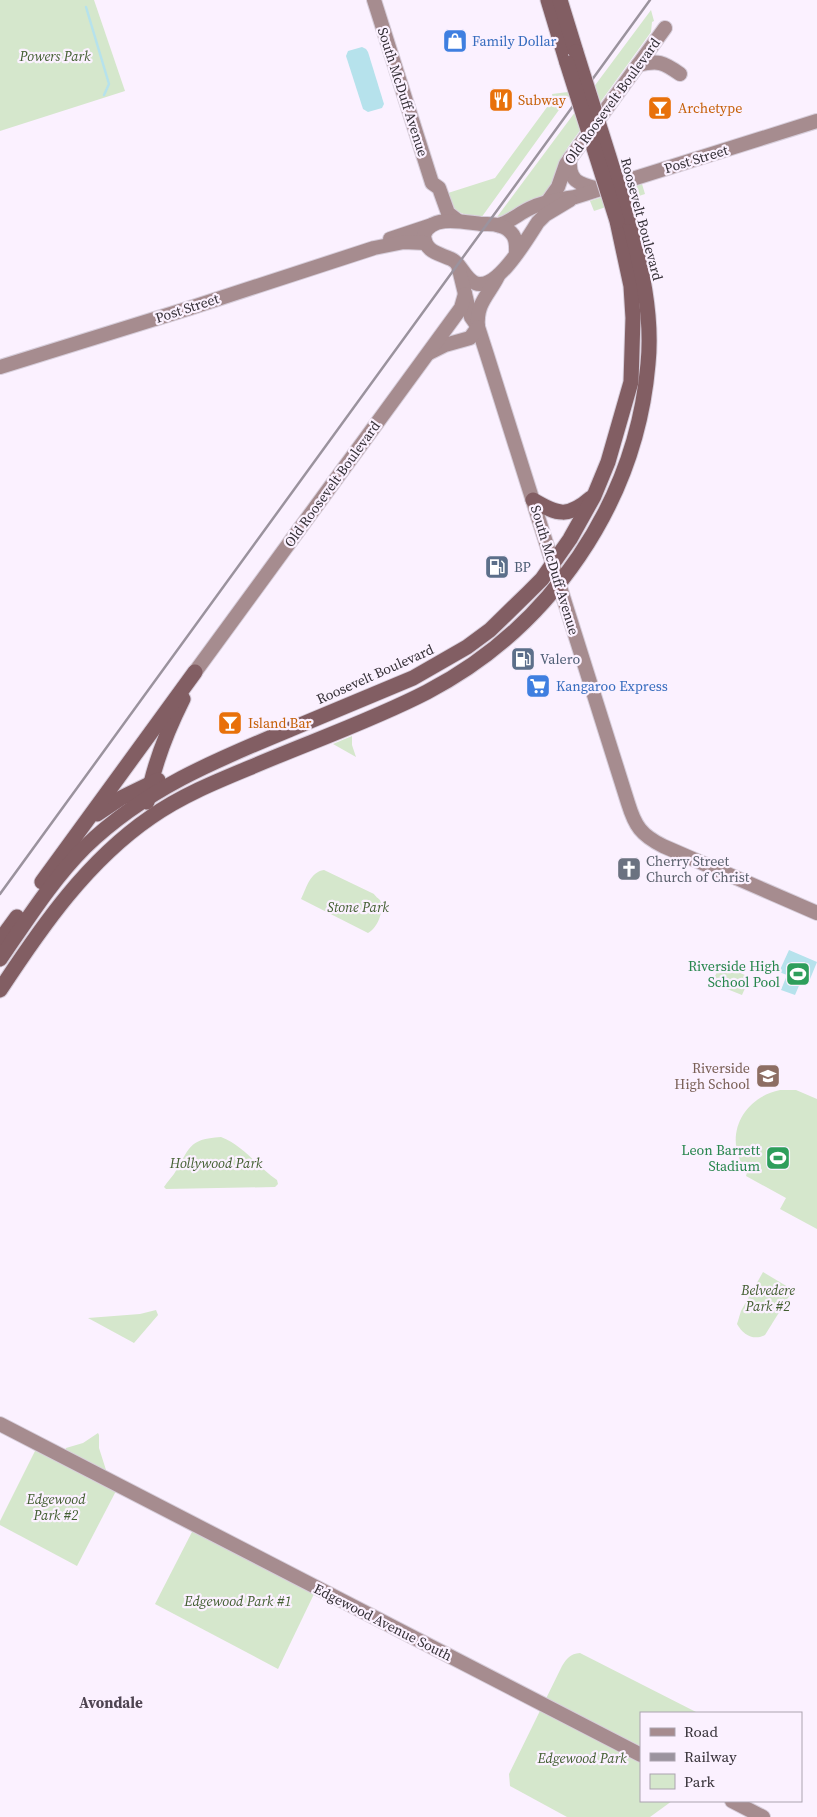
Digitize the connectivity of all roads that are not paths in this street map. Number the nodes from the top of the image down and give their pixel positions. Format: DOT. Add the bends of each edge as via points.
graph roads {
  1 [pos="374,0"];
  2 [pos="548,0"];
  3 [pos="560,0"];
  4 [pos="666,28"];
  5 [pos="572,57"];
  6 [pos="638,65"];
  7 [pos="680,74"];
  8 [pos="817,121"];
  9 [pos="570,158"];
  10 [pos="432,183"];
  11 [pos="599,189"];
  12 [pos="575,197"];
  13 [pos="548,201"];
  14 [pos="623,219"];
  15 [pos="457,220"];
  16 [pos="434,225"];
  17 [pos="498,225"];
  18 [pos="425,243"];
  19 [pos="374,248"];
  20 [pos="516,254"];
  21 [pos="458,265"];
  22 [pos="500,273"];
  23 [pos="465,294"];
  24 [pos="478,327"];
  25 [pos="426,354"];
  26 [pos="0,367"];
  27 [pos="594,496"];
  28 [pos="533,500"];
  29 [pos="554,564"];
  30 [pos="560,583"];
  31 [pos="195,672"];
  32 [pos="149,790"];
  33 [pos="83,826"];
  34 [pos="125,836"];
  35 [pos="817,913"];
  36 [pos="0,940"];
  37 [pos="0,958"];
  38 [pos="0,989"];
  39 [pos="0,1424"];
  40 [pos="640,1753"];
  41 [pos="734,1802"];
  42 [pos="762,1817"];
  1 -- 10 [label="main road, South McDuff Avenue"];
  2 -- 5 [label="highway, Roosevelt Boulevard"];
  3 -- 5 [label="highway, Roosevelt Boulevard"];
  4 -- 6 [label="main road, Old Roosevelt Boulevard"];
  5 -- 14 [label="highway, Roosevelt Boulevard, bridge"];
  6 -- 7 [label="main road" via="659,62"];
  6 -- 9 [label="main road, Old Roosevelt Boulevard"];
  8 -- 11 [label="main road, Post Street"];
  9 -- 11 [label="main road" via="574,179 579,184"];
  9 -- 13 [label="main road, Old Roosevelt Boulevard" via="558,187"];
  10 -- 15 [label="main road, South McDuff Avenue" via="439,188 448,213"];
  10 -- 16 [label="main road, South McDuff Avenue"];
  11 -- 12 [label="main road, Post Street"];
  12 -- 13 [label="main road, Post Street"];
  12 -- 20 [label="main road, Post Street" via="545,215"];
  13 -- 17 [label="main road, Post Street"];
  14 -- 27 [label="highway, Roosevelt Boulevard" via="633,318 631,382 608,462"];
  14 -- 30 [label="highway, Roosevelt Boulevard" via="643,275 647,308 648,364 643,399 620,483 604,518"];
  15 -- 16 [label="main road, Post Street"];
  15 -- 17 [label="main road, Post Street"];
  16 -- 18 [label="main road" via="424,233"];
  16 -- 19 [label="main road, Post Street" via="395,236"];
  17 -- 20 [label="main road" via="514,236"];
  18 -- 19 [label="main road, Post Street" via="404,242"];
  18 -- 21 [label="main road" via="432,251 454,260"];
  19 -- 26 [label="main road, Post Street"];
  20 -- 22 [label="main road"];
  21 -- 22 [label="main road" via="475,283 492,281"];
  21 -- 23 [label="main road, South McDuff Avenue"];
  22 -- 24 [label="main road" via="481,303"];
  23 -- 24 [label="main road, South McDuff Avenue" via="471,317"];
  23 -- 25 [label="main road, Old Roosevelt Boulevard" via="461,308"];
  24 -- 25 [label="main road" via="470,338"];
  24 -- 28 [label="main road, South McDuff Avenue"];
  25 -- 31 [label="main road, Old Roosevelt Boulevard"];
  27 -- 28 [label="highway" via="577,510 567,512 550,510"];
  27 -- 29 [label="highway, Roosevelt Boulevard"];
  28 -- 29 [label="main road, South McDuff Avenue"];
  29 -- 30 [label="main road, South McDuff Avenue"];
  29 -- 32 [label="highway, Roosevelt Boulevard" via="490,630 414,678"];
  30 -- 34 [label="highway, Roosevelt Boulevard" via="495,648 427,692 212,783 172,803"];
  30 -- 35 [label="main road, South McDuff Avenue" via="632,816 643,834 663,846"];
  31 -- 32 [label="highway" via="172,724"];
  31 -- 33 [label="highway"];
  32 -- 33 [label="highway" via="105,808"];
  32 -- 34 [label="highway" via="146,805"];
  32 -- 37 [label="highway, Roosevelt Boulevard" via="79,853 56,879"];
  33 -- 36 [label="highway"];
  34 -- 38 [label="highway, Roosevelt Boulevard" via="103,855 57,908"];
  39 -- 40 [label="main road, Edgewood Avenue South"];
  41 -- 42 [label="main road"];
}
